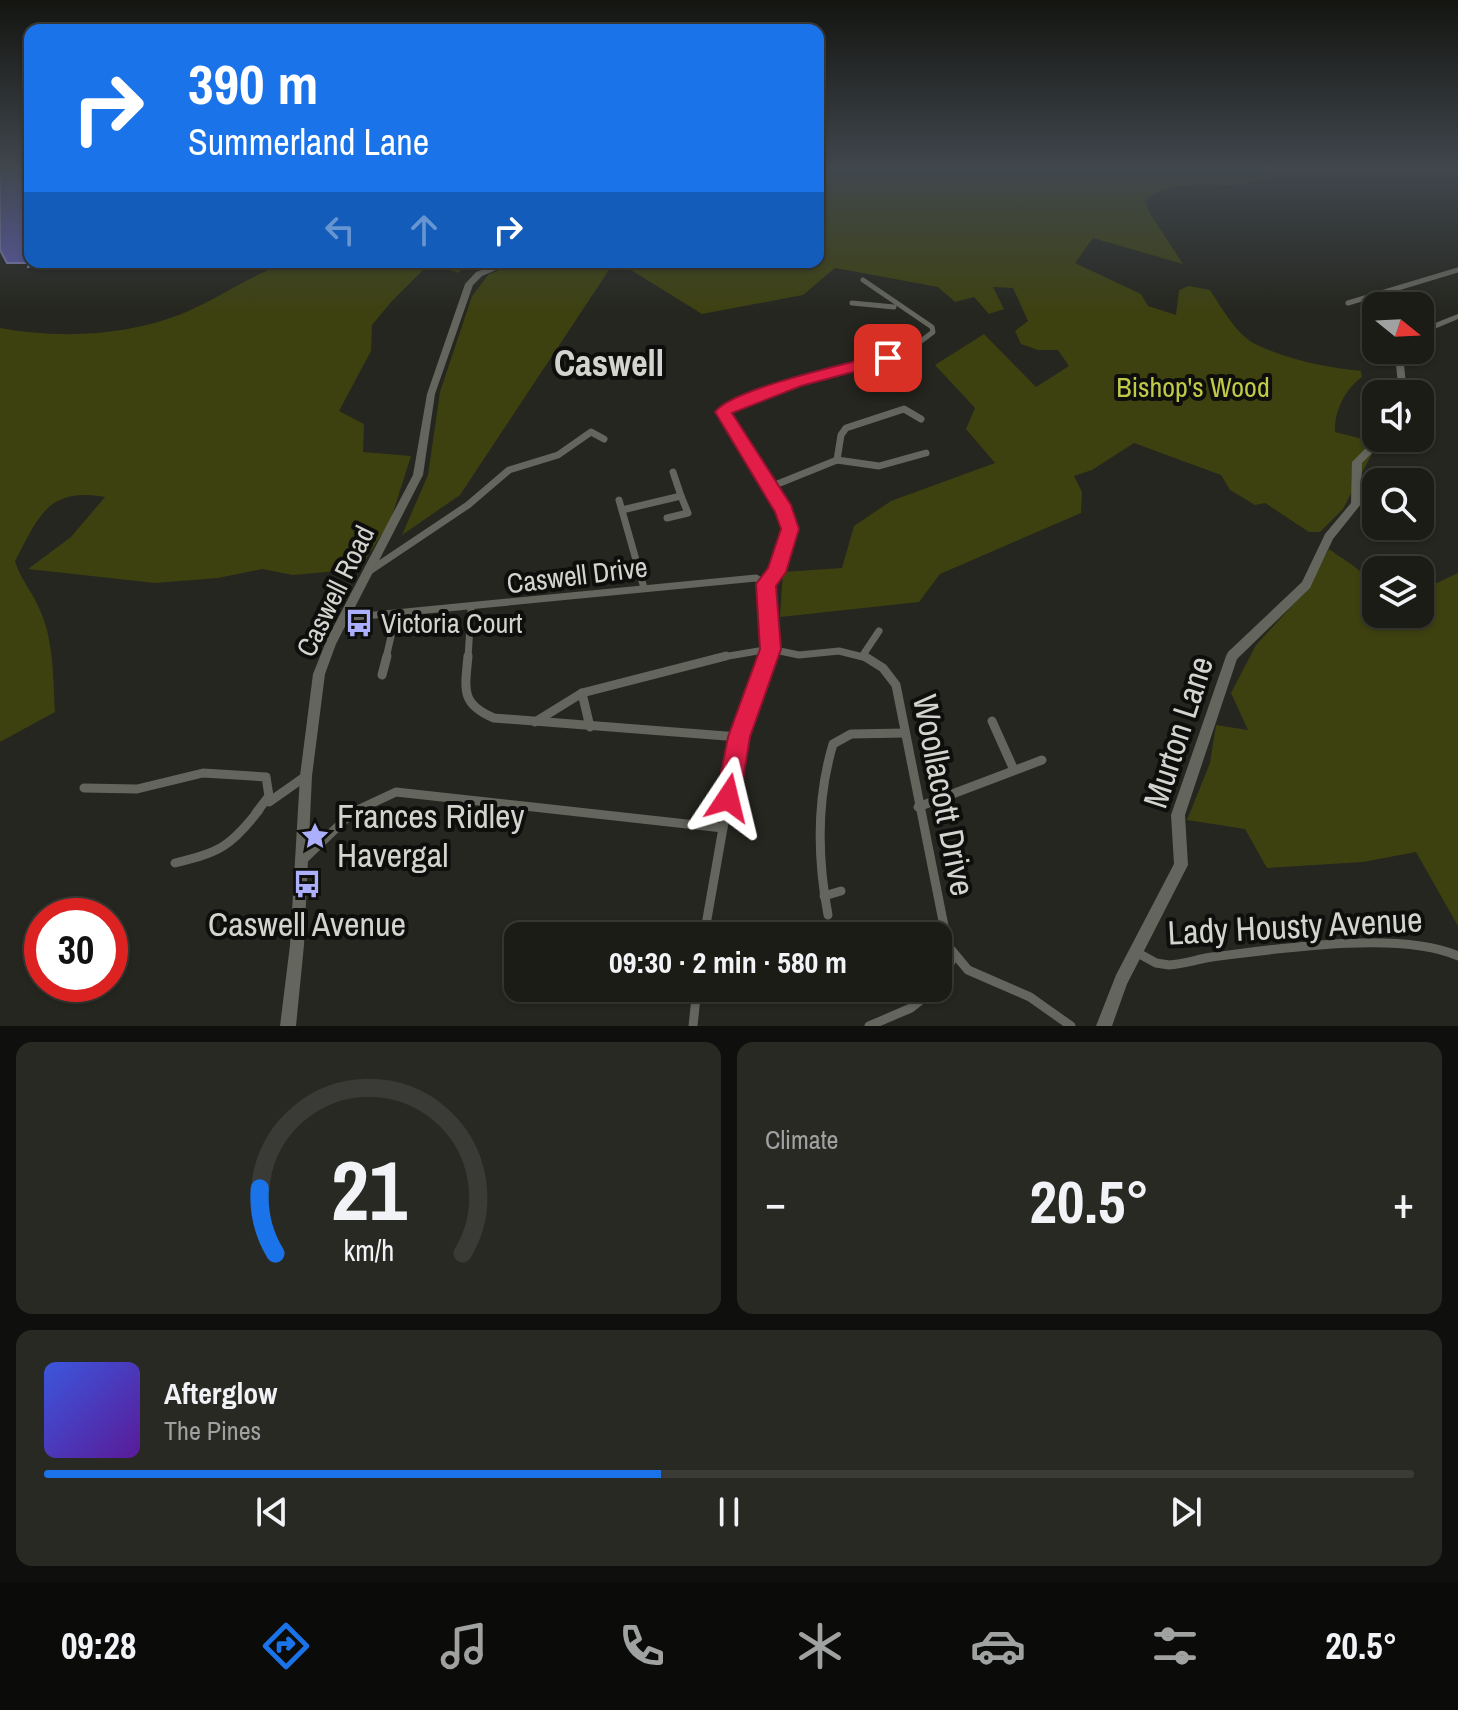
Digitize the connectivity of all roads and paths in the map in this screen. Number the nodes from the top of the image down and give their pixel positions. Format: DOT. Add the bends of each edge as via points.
graph roads {
  1 [pos="495,268"];
  2 [pos="1458,270"];
  3 [pos="863,280"];
  4 [pos="852,303"];
  5 [pos="1348,303"];
  6 [pos="895,304"];
  7 [pos="1458,316"];
  8 [pos="1434,326"];
  9 [pos="921,419"];
  10 [pos="604,439"];
  11 [pos="1367,452"];
  12 [pos="926,453"];
  13 [pos="837,460"];
  14 [pos="673,472"];
  15 [pos="770,487"];
  16 [pos="681,496"];
  17 [pos="619,500"];
  18 [pos="622,510"];
  19 [pos="667,518"];
  20 [pos="366,573"];
  21 [pos="766,584"];
  22 [pos="644,588"];
  23 [pos="471,610"];
  24 [pos="396,615"];
  25 [pos="344,618"];
  26 [pos="879,631"];
  27 [pos="770,649"];
  28 [pos="863,655"];
  29 [pos="382,675"];
  30 [pos="582,693"];
  31 [pos="992,721"];
  32 [pos="535,722"];
  33 [pos="590,727"];
  34 [pos="905,733"];
  35 [pos="739,737"];
  36 [pos="1042,760"];
  37 [pos="1014,770"];
  38 [pos="306,776"];
  39 [pos="84,788"];
  40 [pos="918,807"];
  41 [pos="256,813"];
  42 [pos="723,828"];
  43 [pos="301,862"];
  44 [pos="175,863"];
  45 [pos="841,891"];
  46 [pos="824,896"];
  47 [pos="828,915"];
  48 [pos="706,922"];
  49 [pos="1136,952"];
  50 [pos="954,956"];
  51 [pos="1458,956"];
  52 [pos="952,960"];
  53 [pos="696,1002"];
  54 [pos="918,1002"];
  55 [pos="288,1026"];
  56 [pos="693,1026"];
  57 [pos="869,1026"];
  58 [pos="1071,1026"];
  59 [pos="1104,1026"];
  1 -- 20 [label="main road, Caswell Road" via="469,284 431,394 418,475"];
  2 -- 5 [label="street"];
  3 -- 6 [label="street"];
  4 -- 6 [label="street"];
  6 -- 15 [label="street" via="933,332 918,345 729,406 724,412"];
  7 -- 8 [label="main road"];
  9 -- 13 [label="street" via="904,409 850,426 842,432"];
  10 -- 20 [label="street" via="591,432 558,455 509,470 468,505"];
  11 -- 49 [label="main road, Murton Lane" via="1357,462 1356,504 1329,537 1306,585 1232,656 1178,815 1181,865"];
  12 -- 13 [label="street" via="879,466"];
  13 -- 15 [label="street"];
  14 -- 16 [label="street"];
  15 -- 21 [label="street" via="790,529 776,572"];
  16 -- 18 [label="street"];
  16 -- 19 [label="street" via="692,512"];
  17 -- 18 [label="street"];
  18 -- 22 [label="street"];
  20 -- 25 [label="main road, Caswell Road"];
  21 -- 22 [label="street, Caswell Drive" via="756,578"];
  21 -- 27 [label="street"];
  22 -- 23 [label="street, Caswell Drive"];
  23 -- 24 [label="street, Caswell Drive"];
  23 -- 32 [label="street" via="465,692 469,703 494,718"];
  24 -- 25 [label="street, Caswell Drive"];
  24 -- 29 [label="street"];
  25 -- 38 [label="main road, Caswell Road" via="319,674"];
  26 -- 28 [label="street"];
  27 -- 28 [label="street" via="787,655"];
  27 -- 30 [label="street"];
  27 -- 35 [label="street"];
  28 -- 34 [label="street, Woollacott Drive" via="896,685"];
  30 -- 32 [label="street"];
  30 -- 33 [label="street"];
  31 -- 37 [label="street"];
  32 -- 33 [label="street"];
  33 -- 35 [label="street"];
  34 -- 40 [label="street, Woollacott Drive"];
  34 -- 46 [label="street" via="851,734 833,744 823,772 820,811 819,881"];
  35 -- 42 [label="street"];
  36 -- 37 [label="street"];
  37 -- 40 [label="street"];
  38 -- 41 [label="street"];
  38 -- 43 [label="main road, Caswell Road"];
  39 -- 41 [label="street" via="137,789 203,773 253,774 266,777 269,796"];
  40 -- 50 [label="street, Woollacott Drive"];
  41 -- 44 [label="street" via="235,841"];
  42 -- 43 [label="street" via="396,792 353,812"];
  42 -- 48 [label="street"];
  43 -- 55 [label="main road, Caswell Road"];
  45 -- 46 [label="street"];
  46 -- 47 [label="street"];
  49 -- 51 [label="street, Lady Housty Avenue" via="1169,965 1396,942 1442,946"];
  49 -- 59 [label="main road, Murton Lane"];
  50 -- 52 [label="street"];
  50 -- 58 [label="street" via="968,970 1030,997"];
  53 -- 56 [label="street"];
  54 -- 57 [label="street"];
}
